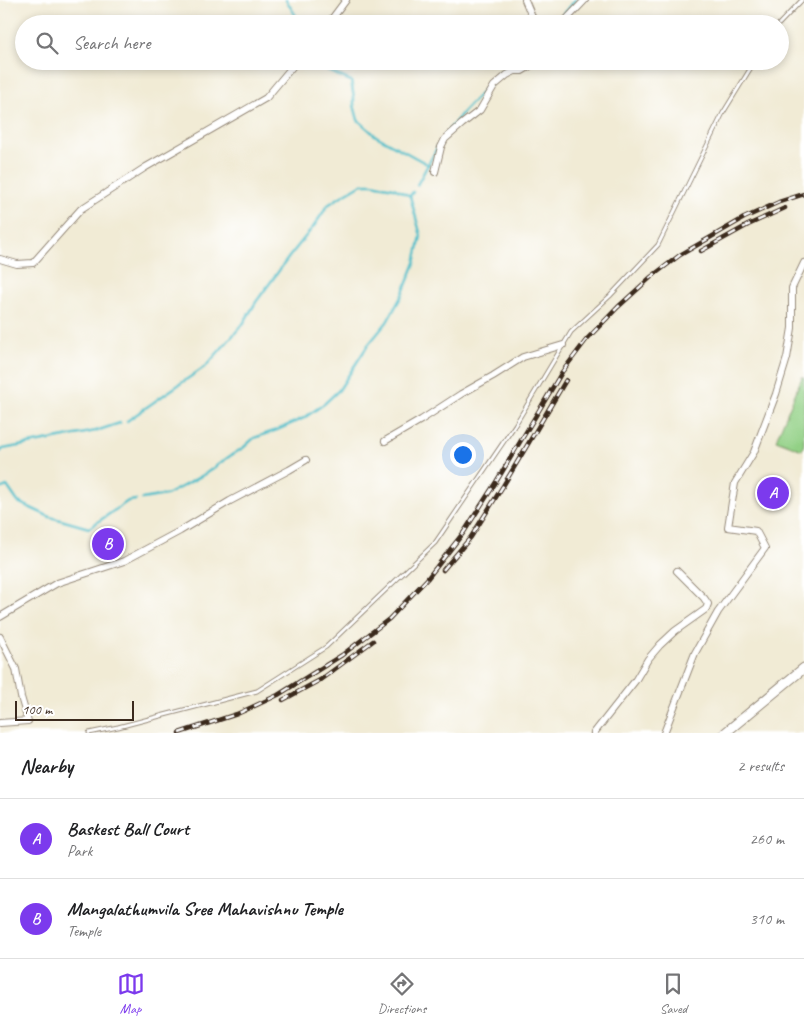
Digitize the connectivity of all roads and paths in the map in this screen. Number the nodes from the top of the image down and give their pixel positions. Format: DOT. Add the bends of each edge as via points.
graph roads {
  1 [pos="346,0"];
  2 [pos="525,0"];
  3 [pos="585,0"];
  4 [pos="802,0"];
  5 [pos="335,15"];
  6 [pos="531,15"];
  7 [pos="571,15"];
  8 [pos="788,15"];
  9 [pos="290,70"];
  10 [pos="524,70"];
  11 [pos="749,70"];
  12 [pos="436,172"];
  13 [pos="0,259"];
  14 [pos="804,263"];
  15 [pos="563,345"];
  16 [pos="385,441"];
  17 [pos="306,460"];
  18 [pos="677,571"];
  19 [pos="0,617"];
  20 [pos="0,637"];
  21 [pos="804,668"];
  22 [pos="0,723"];
  23 [pos="89,733"];
  24 [pos="594,733"];
  25 [pos="664,733"];
  26 [pos="725,733"];
  1 -- 5 [label="street"];
  2 -- 6 [label="street"];
  3 -- 7 [label="street"];
  4 -- 8 [label="lane"];
  9 -- 13 [label="street" via="266,98 146,167 81,209 33,264"];
  10 -- 12 [label="street" via="515,71 494,86 480,110 445,140"];
  11 -- 15 [label="lane" via="723,113 658,245 571,332"];
  14 -- 25 [label="street" via="792,288 792,328 776,394 754,452 735,483 728,527 756,531 765,548 718,612 695,653"];
  15 -- 16 [label="street" via="523,357"];
  15 -- 23 [label="lane" via="435,543 326,647 257,690"];
  17 -- 19 [label="street" via="124,562 56,583"];
  18 -- 24 [label="street" via="704,598 708,604 706,609 660,645"];
  20 -- 22 [label="street" via="16,670 28,721"];
  21 -- 26 [label="main road"];
}
